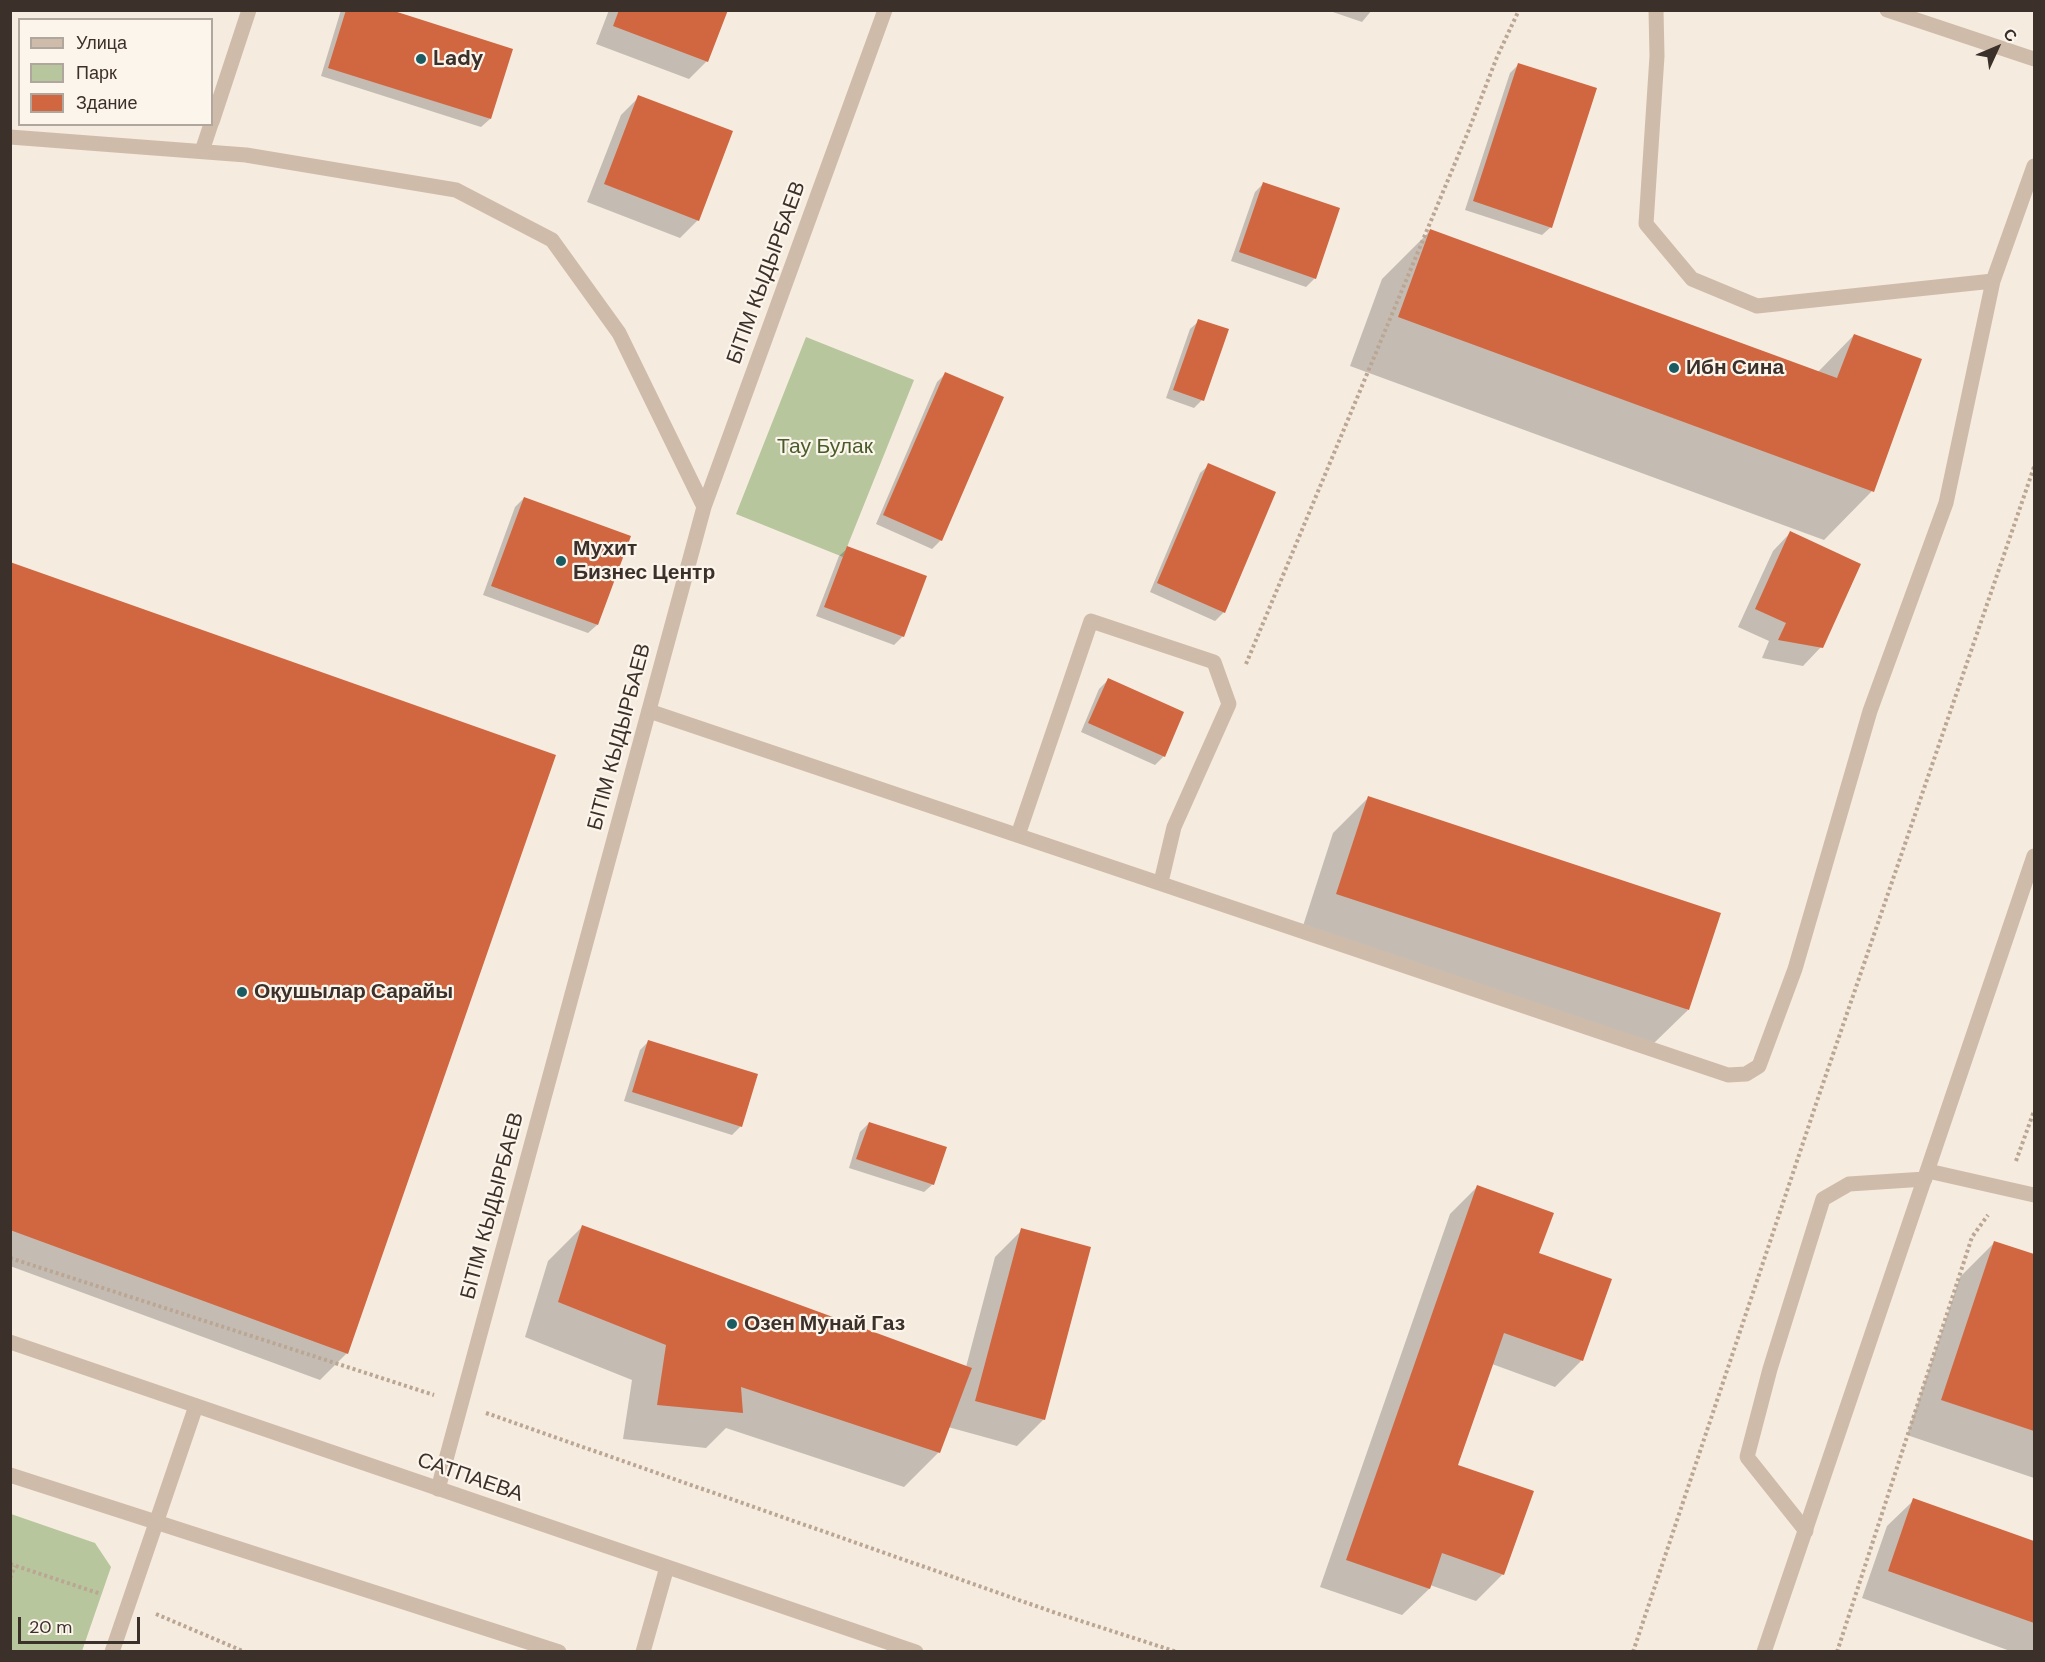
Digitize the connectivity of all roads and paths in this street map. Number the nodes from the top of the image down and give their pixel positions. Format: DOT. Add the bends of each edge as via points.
graph roads {
  1 [pos="249,10"];
  2 [pos="885,10"];
  3 [pos="1519,10"];
  4 [pos="1656,10"];
  5 [pos="1887,10"];
  6 [pos="2034,59"];
  7 [pos="213,117"];
  8 [pos="210,126"];
  9 [pos="10,137"];
  10 [pos="202,151"];
  11 [pos="2034,165"];
  12 [pos="1993,281"];
  13 [pos="2034,467"];
  14 [pos="704,507"];
  15 [pos="1229,704"];
  16 [pos="649,711"];
  17 [pos="1018,834"];
  18 [pos="2034,856"];
  19 [pos="1161,882"];
  20 [pos="2034,1111"];
  21 [pos="1926,1175"];
  22 [pos="2006,1189"];
  23 [pos="2034,1195"];
  24 [pos="10,1258"];
  25 [pos="10,1342"];
  26 [pos="461,1404"];
  27 [pos="196,1406"];
  28 [pos="10,1475"];
  29 [pos="438,1489"];
  30 [pos="156,1522"];
  31 [pos="1806,1531"];
  32 [pos="667,1567"];
  33 [pos="10,1569"];
  34 [pos="10,1578"];
  35 [pos="112,1652"];
  36 [pos="559,1652"];
  37 [pos="643,1652"];
  38 [pos="916,1652"];
  39 [pos="1177,1652"];
  40 [pos="1633,1652"];
  41 [pos="1764,1652"];
  42 [pos="1837,1652"];
  1 -- 7 [label="street"];
  2 -- 14 [label="street, БIТIМ КЫДЫРБАЕВ"];
  3 -- 15 [label="path"];
  4 -- 12 [label="street" via="1657,56 1646,224 1692,279 1757,306"];
  5 -- 6 [label="street"];
  8 -- 10 [label="street"];
  9 -- 10 [label="street"];
  10 -- 14 [label="street" via="246,154 456,190 552,240 619,333"];
  11 -- 12 [label="street"];
  12 -- 19 [label="street" via="1946,503 1870,711 1795,969 1760,1066 1746,1074 1728,1075"];
  13 -- 40 [label="path"];
  14 -- 16 [label="street, БIТIМ КЫДЫРБАЕВ"];
  15 -- 17 [label="street" via="1214,662 1091,621"];
  15 -- 19 [label="street" via="1174,826"];
  16 -- 17 [label="street"];
  16 -- 26 [label="street, БIТIМ КЫДЫРБАЕВ"];
  17 -- 19 [label="street"];
  18 -- 21 [label="street"];
  20 -- 22 [label="path"];
  21 -- 22 [label="street"];
  21 -- 31 [label="street"];
  21 -- 31 [label="street" via="1849,1184 1823,1199 1747,1457"];
  22 -- 23 [label="street"];
  22 -- 42 [label="path" via="1972,1237"];
  24 -- 26 [label="path"];
  25 -- 27 [label="street, САТПАЕВА"];
  26 -- 29 [label="street, БIТIМ КЫДЫРБАЕВ"];
  26 -- 39 [label="path"];
  27 -- 29 [label="street, САТПАЕВА"];
  27 -- 30 [label="street"];
  28 -- 30 [label="street"];
  29 -- 32 [label="street, САТПАЕВА"];
  30 -- 35 [label="street"];
  30 -- 36 [label="street"];
  31 -- 41 [label="street"];
  32 -- 37 [label="street"];
  32 -- 38 [label="street, САТПАЕВА"];
  33 -- 34 [label="path" via="15,1566"];
}
